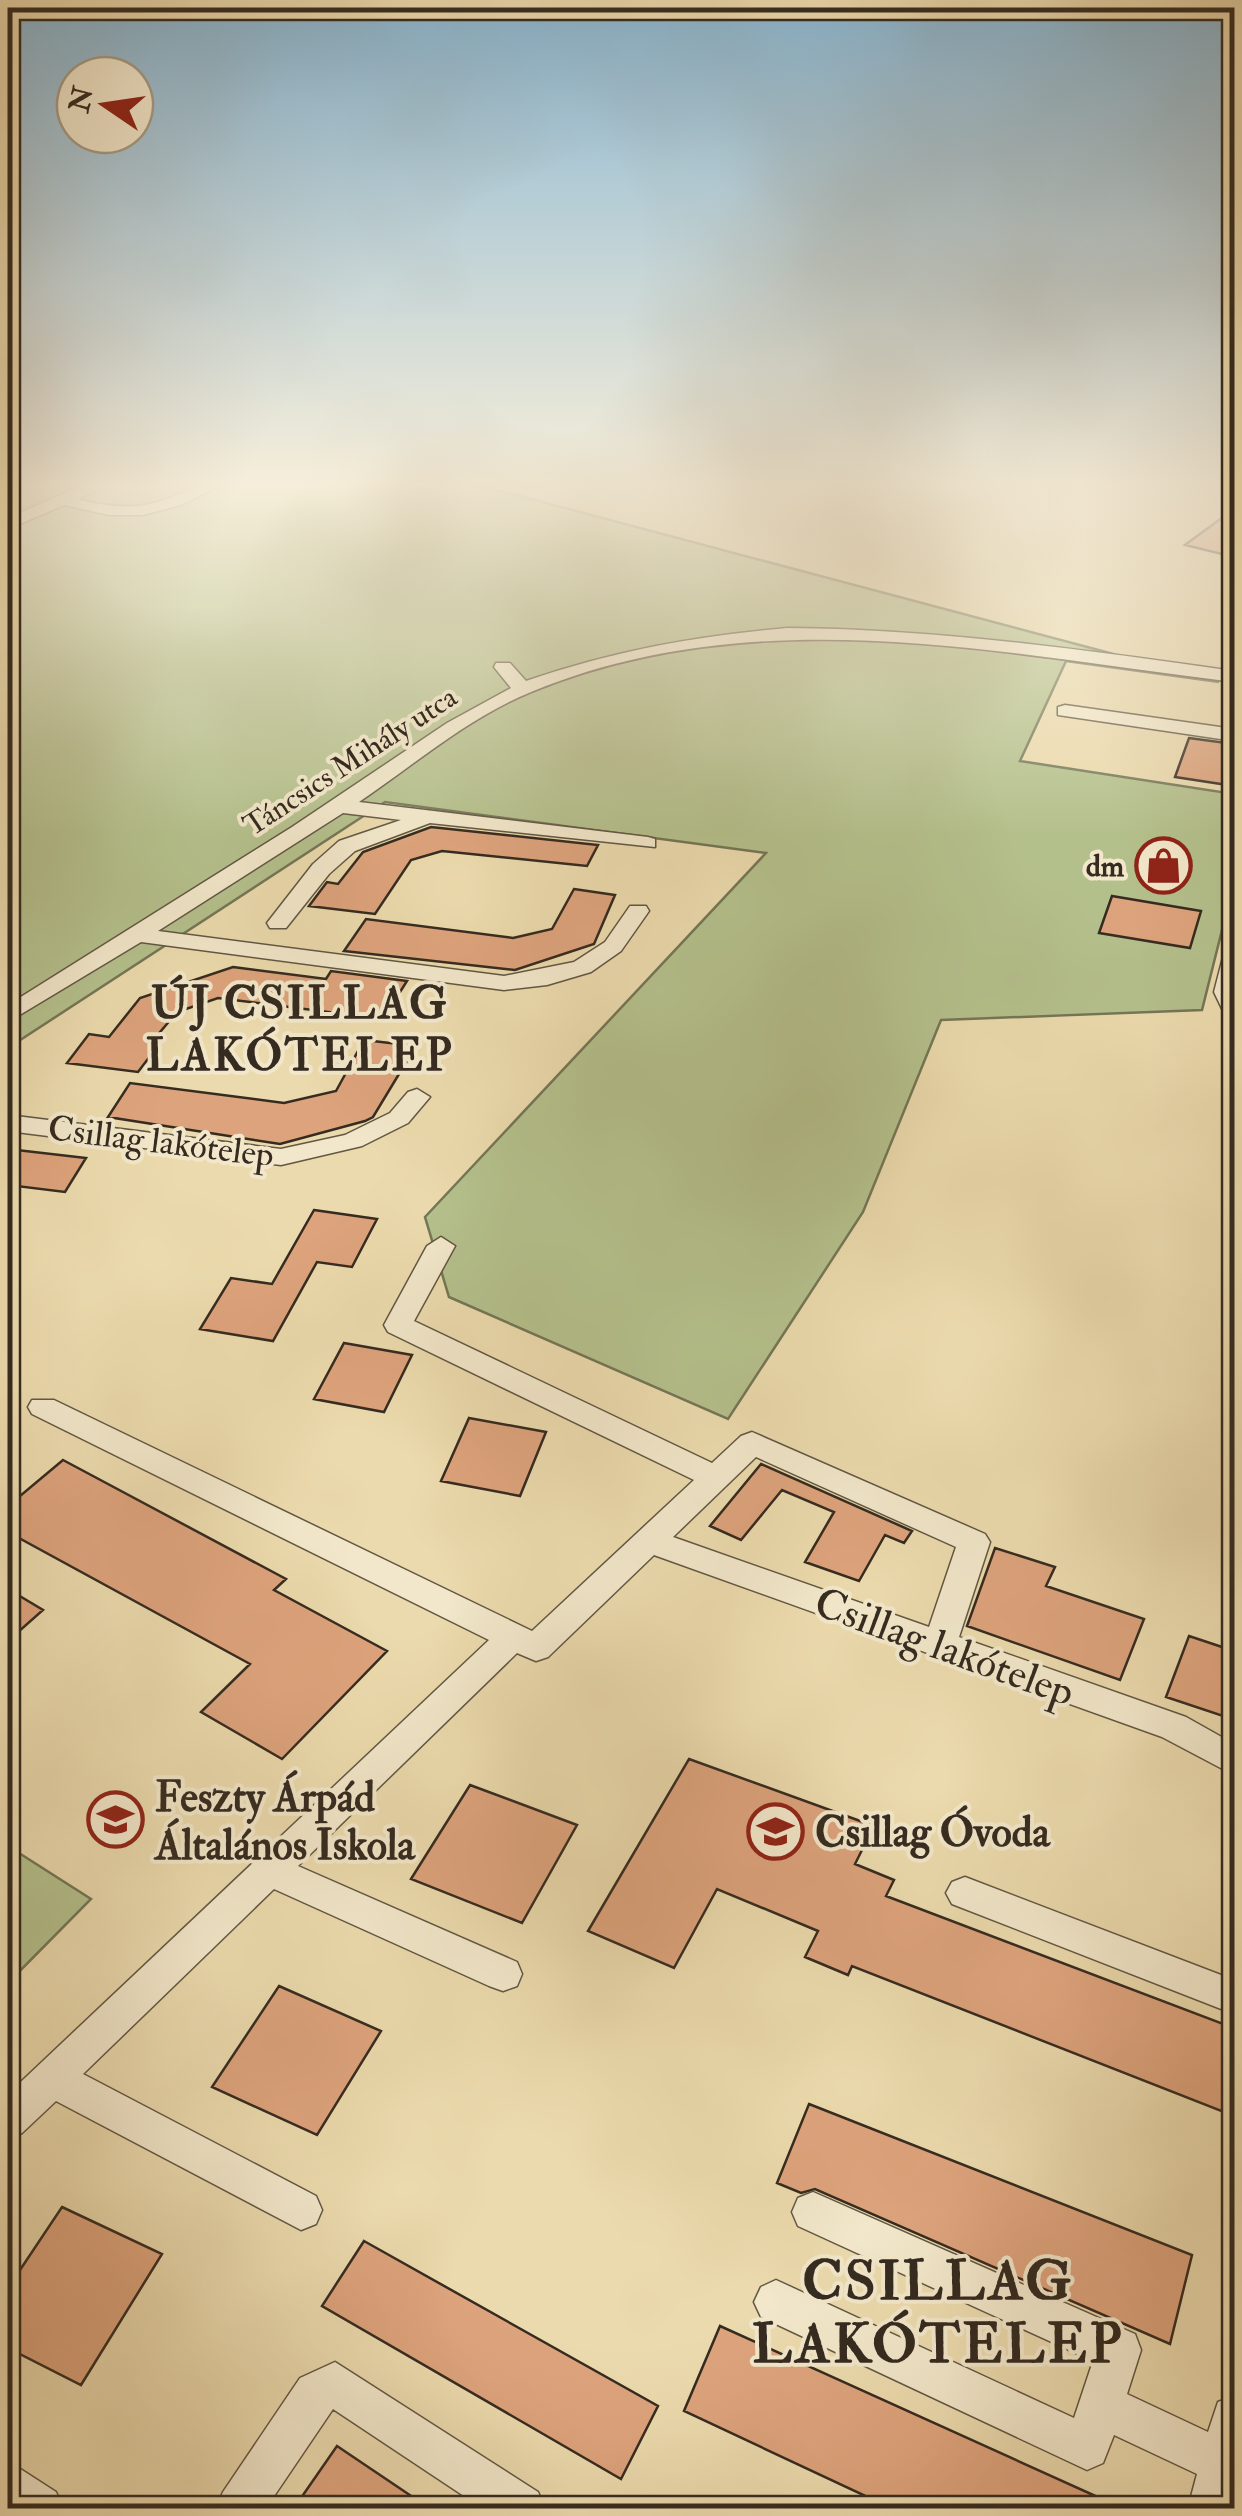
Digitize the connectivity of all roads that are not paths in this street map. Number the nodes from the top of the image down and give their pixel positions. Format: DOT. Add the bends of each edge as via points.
graph roads {
  1 [pos="503,667"];
  2 [pos="1234,678"];
  3 [pos="522,689"];
  4 [pos="1065,710"];
  5 [pos="1234,734"];
  6 [pos="340,806"];
  7 [pos="430,817"];
  8 [pos="648,843"];
  9 [pos="638,911"];
  10 [pos="278,923"];
  11 [pos="136,936"];
  12 [pos="1234,957"];
  13 [pos="1234,1012"];
  14 [pos="8,1014"];
  15 [pos="417,1097"];
  16 [pos="8,1124"];
  17 [pos="442,1246"];
  18 [pos="43,1408"];
  19 [pos="716,1478"];
  20 [pos="650,1541"];
  21 [pos="514,1636"];
  22 [pos="940,1645"];
  23 [pos="1234,1761"];
  24 [pos="269,1870"];
  25 [pos="965,1892"];
  26 [pos="503,1974"];
  27 [pos="1234,1997"];
  28 [pos="52,2078"];
  29 [pos="8,2120"];
  30 [pos="301,2210"];
  31 [pos="813,2212"];
  32 [pos="776,2302"];
  33 [pos="1100,2406"];
  34 [pos="1234,2418"];
  35 [pos="1223,2463"];
  36 [pos="8,2484"];
  37 [pos="40,2508"];
  38 [pos="239,2508"];
  39 [pos="522,2508"];
  40 [pos="1212,2508"];
  1 -- 3 [label="street"];
  2 -- 3 [label="street, Táncsics Mihály utca" via="894,625 707,642 610,660"];
  3 -- 6 [label="street, Táncsics Mihály utca"];
  4 -- 5 [label="street"];
  6 -- 7 [label="street"];
  6 -- 11 [label="street, Táncsics Mihály utca"];
  7 -- 8 [label="street"];
  7 -- 10 [label="street" via="347,846"];
  9 -- 11 [label="street" via="624,938 600,958 560,976 504,983"];
  11 -- 14 [label="street, Táncsics Mihály utca"];
  12 -- 13 [label="street" via="1226,992"];
  15 -- 16 [label="street, Csillag lakótelep" via="398,1118 352,1141 281,1158"];
  17 -- 19 [label="street" via="398,1325"];
  18 -- 21 [label="street"];
  19 -- 20 [label="street"];
  19 -- 22 [label="street" via="752,1443 974,1542"];
  20 -- 21 [label="street" via="536,1648"];
  20 -- 22 [label="street, Csillag lakótelep"];
  21 -- 24 [label="street"];
  22 -- 23 [label="street, Csillag lakótelep" via="1174,1727"];
  24 -- 26 [label="street"];
  24 -- 28 [label="street"];
  25 -- 27 [label="street"];
  28 -- 29 [label="street"];
  28 -- 30 [label="street"];
  31 -- 33 [label="street" via="1119,2350"];
  32 -- 33 [label="street" via="1087,2447"];
  33 -- 35 [label="street"];
  34 -- 35 [label="street"];
  35 -- 40 [label="street"];
  36 -- 37 [label="street"];
  38 -- 39 [label="street" via="316,2394 335,2384"];
}
